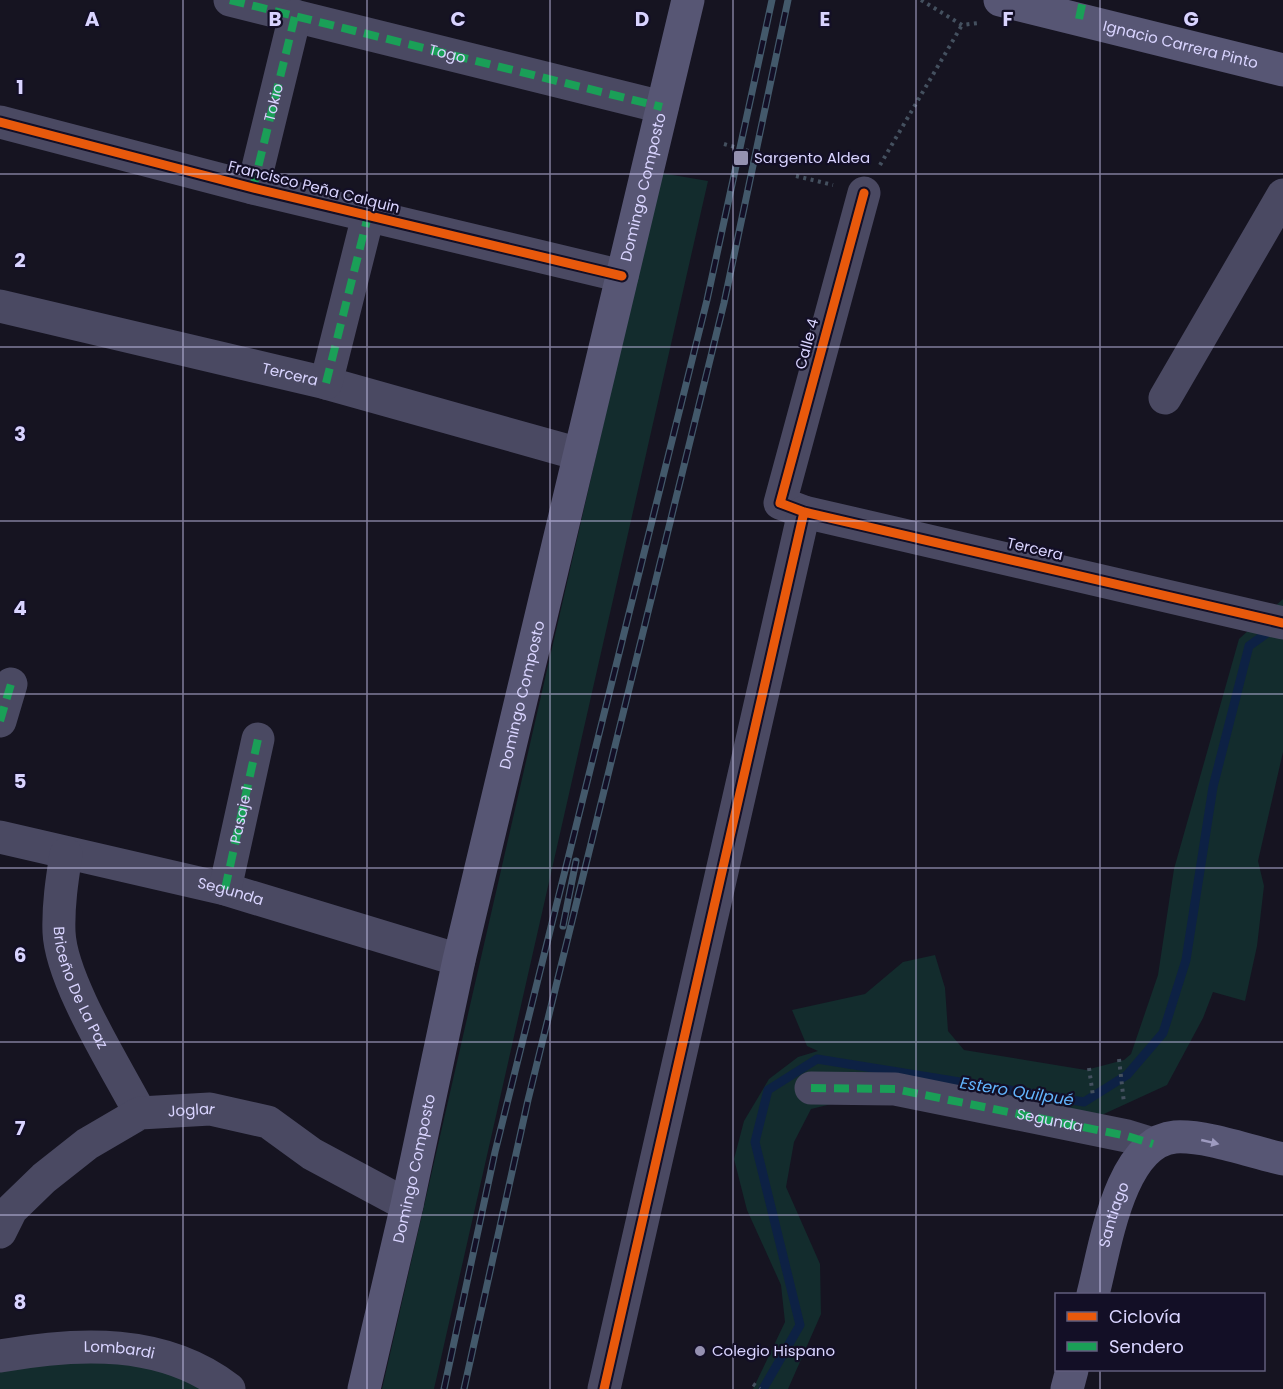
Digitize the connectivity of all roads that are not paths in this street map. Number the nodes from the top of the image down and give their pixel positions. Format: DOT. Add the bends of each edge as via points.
graph roads {
  1 [pos="230,0"];
  2 [pos="688,0"];
  3 [pos="1000,0"];
  4 [pos="1081,9"];
  5 [pos="295,16"];
  6 [pos="1283,70"];
  7 [pos="662,107"];
  8 [pos="0,122"];
  9 [pos="253,188"];
  10 [pos="864,193"];
  11 [pos="1283,195"];
  12 [pos="368,216"];
  13 [pos="622,276"];
  14 [pos="0,306"];
  15 [pos="326,383"];
  16 [pos="1165,398"];
  17 [pos="579,454"];
  18 [pos="792,508"];
  19 [pos="1283,623"];
  20 [pos="11,684"];
  21 [pos="0,721"];
  22 [pos="258,739"];
  23 [pos="0,837"];
  24 [pos="66,854"];
  25 [pos="225,889"];
  26 [pos="459,960"];
  27 [pos="811,1088"];
  28 [pos="140,1113"];
  29 [pos="1140,1140"];
  30 [pos="1283,1159"];
  31 [pos="407,1205"];
  32 [pos="4,1213"];
  33 [pos="1093,1293"];
  34 [pos="0,1356"];
  35 [pos="1072,1371"];
  36 [pos="229,1389"];
  37 [pos="364,1389"];
  38 [pos="604,1389"];
  39 [pos="1067,1389"];
  1 -- 5 [label="street, Togo"];
  2 -- 7 [label="main road, Domingo Composto"];
  3 -- 4 [label="main road, Ignacio Carrera Pinto"];
  4 -- 6 [label="main road, Ignacio Carrera Pinto"];
  5 -- 7 [label="street, Togo"];
  5 -- 9 [label="street, Tokio"];
  7 -- 13 [label="main road, Domingo Composto"];
  8 -- 9 [label="street, Francisco Peña Calquin"];
  9 -- 12 [label="street, Francisco Peña Calquin"];
  10 -- 18 [label="street, Calle 4"];
  11 -- 16 [label="street"];
  12 -- 13 [label="street, Francisco Peña Calquin"];
  12 -- 15 [label="street"];
  13 -- 17 [label="main road, Domingo Composto"];
  14 -- 15 [label="street, Tercera"];
  15 -- 17 [label="street, Tercera"];
  17 -- 26 [label="main road, Domingo Composto"];
  18 -- 19 [label="street, Tercera"];
  18 -- 38 [label="street, Calle 4"];
  20 -- 21 [label="street"];
  22 -- 25 [label="street, Pasaje 1"];
  23 -- 24 [label="street, Segunda"];
  24 -- 25 [label="street, Segunda"];
  24 -- 28 [label="street, Briceño De La Paz" via="59,896 59,934 72,982"];
  25 -- 26 [label="street, Segunda"];
  26 -- 31 [label="main road, Domingo Composto"];
  27 -- 29 [label="street, Segunda" via="896,1089"];
  28 -- 31 [label="street, Joglar" via="210,1109 268,1122 312,1154"];
  28 -- 32 [label="street, Joglar" via="87,1144"];
  29 -- 30 [label="main road, Segunda, one-way" via="1191,1137"];
  29 -- 33 [label="main road, Santiago"];
  31 -- 37 [label="main road, Domingo Composto"];
  34 -- 36 [label="street, Lombardi" via="88,1346 137,1349 178,1359"];
  35 -- 39 [label="main road"];
}
